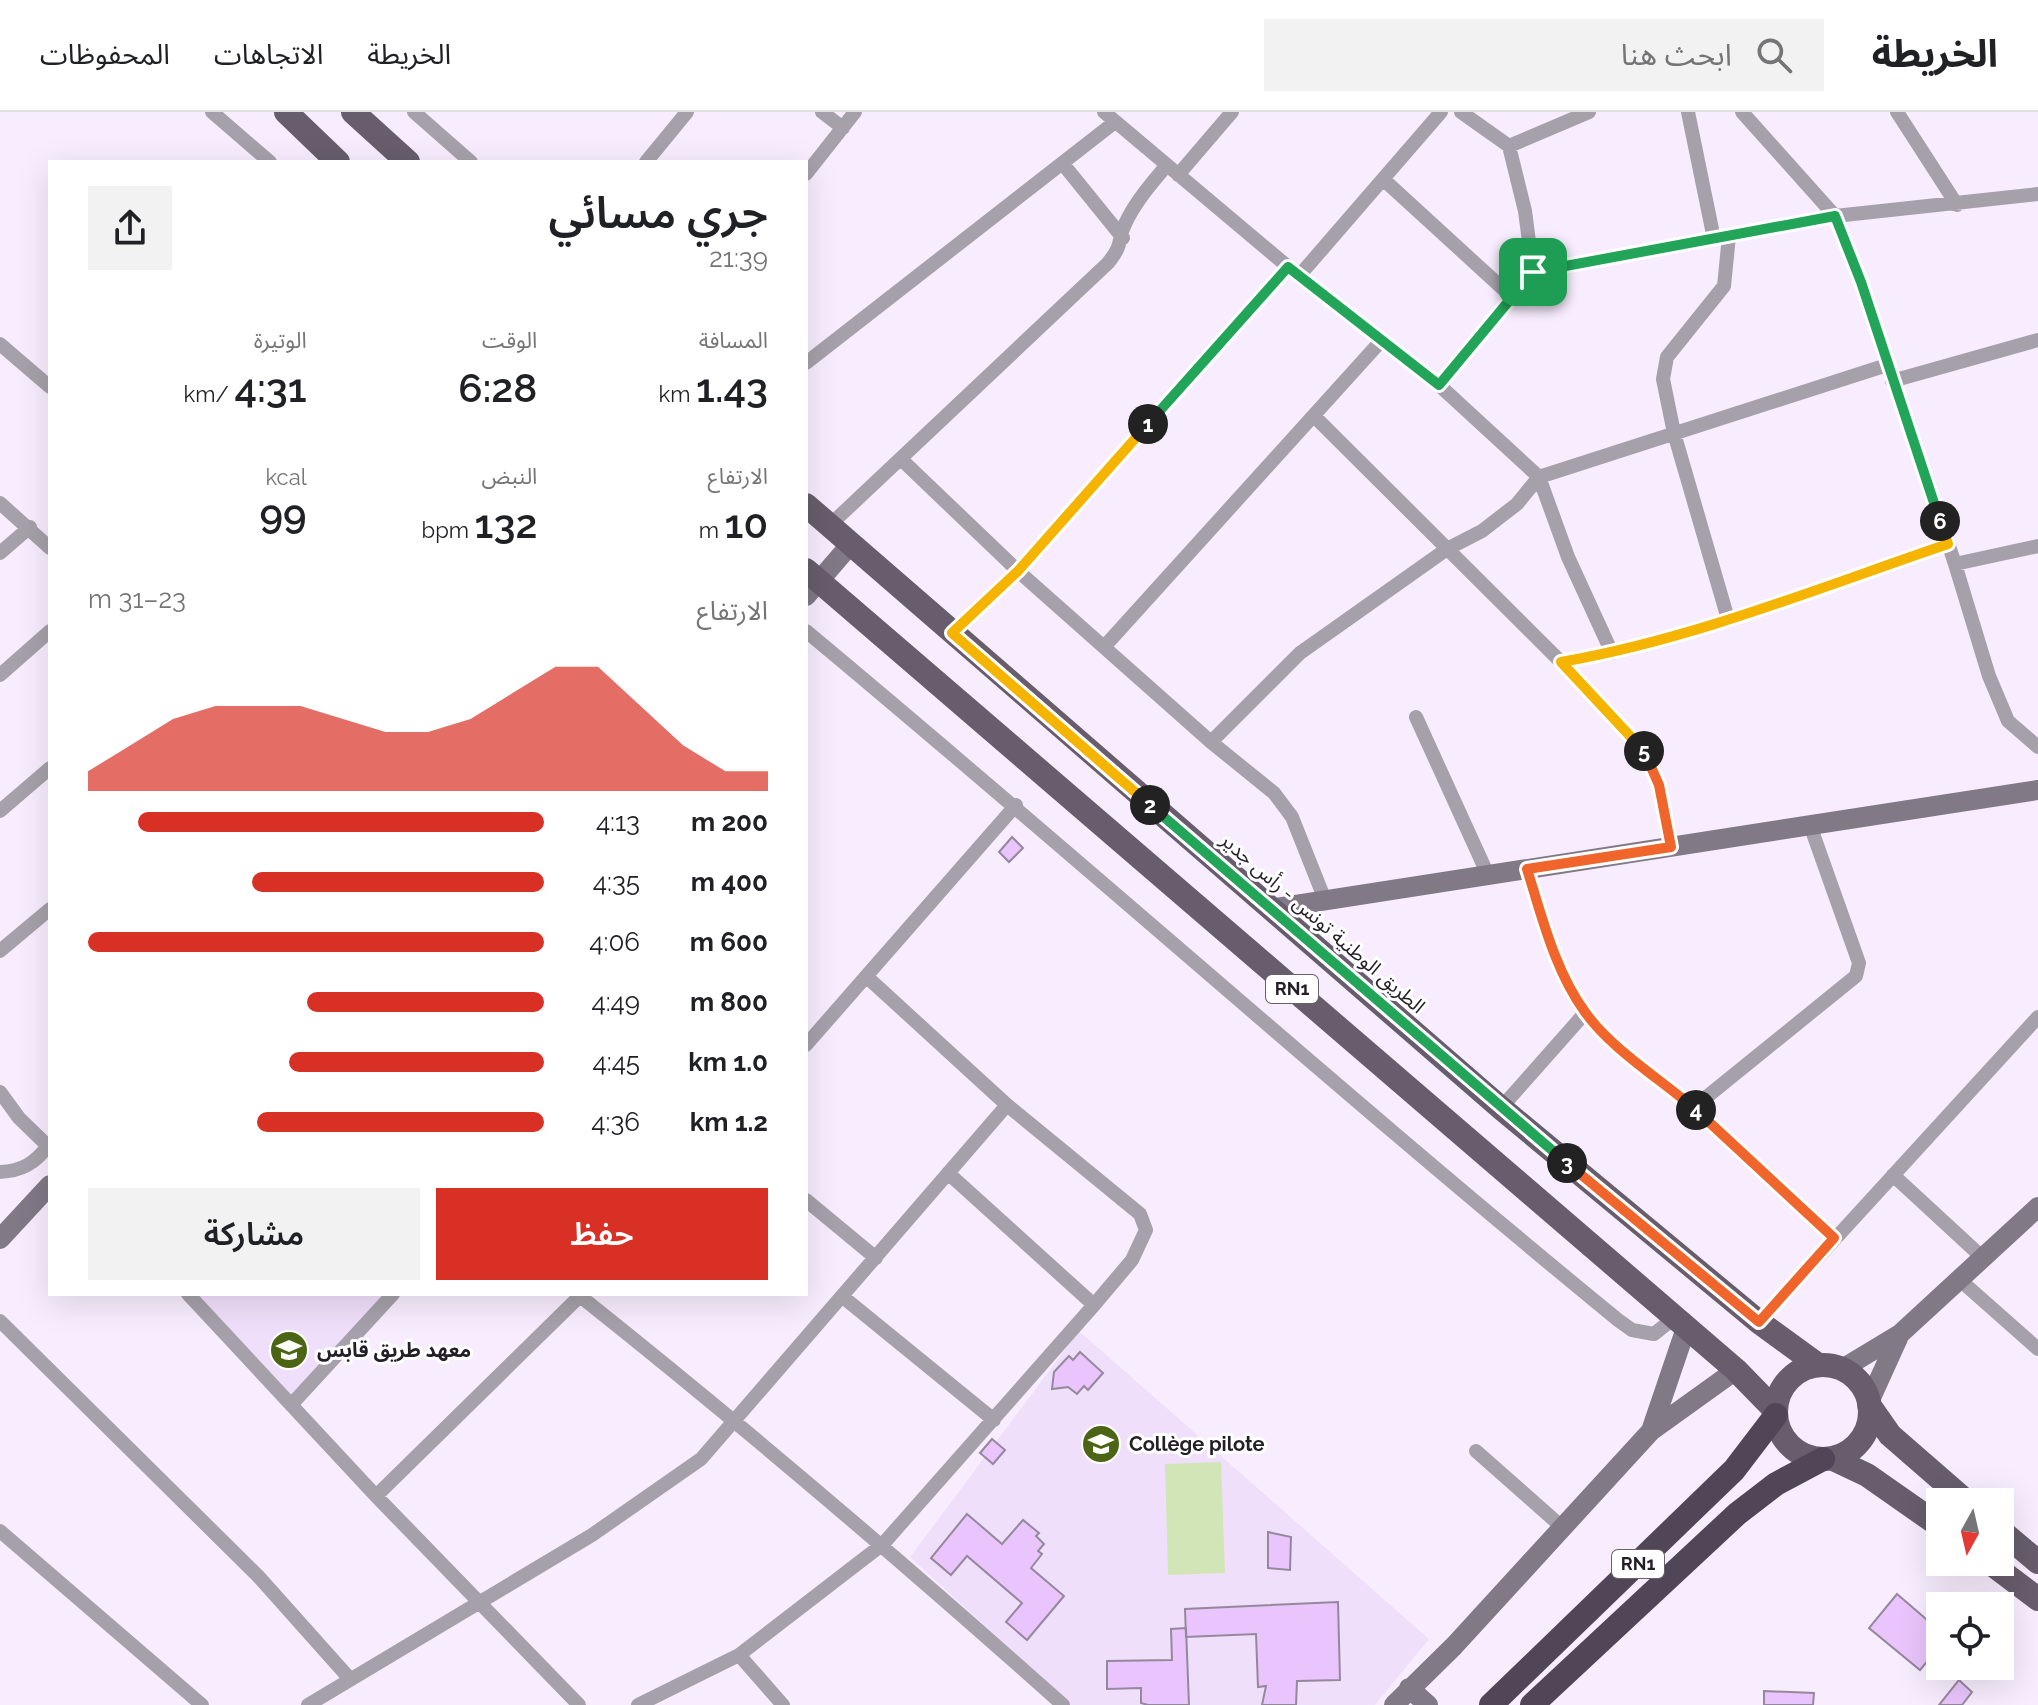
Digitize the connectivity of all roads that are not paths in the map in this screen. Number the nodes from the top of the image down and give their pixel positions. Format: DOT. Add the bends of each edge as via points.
graph roads {
  1 [pos="212,112"];
  2 [pos="286,112"];
  3 [pos="353,112"];
  4 [pos="414,112"];
  5 [pos="687,112"];
  6 [pos="822,112"];
  7 [pos="855,112"];
  8 [pos="1232,112"];
  9 [pos="1441,112"];
  10 [pos="1461,112"];
  11 [pos="1589,112"];
  12 [pos="1688,112"];
  13 [pos="1742,112"];
  14 [pos="1897,112"];
  15 [pos="1109,117"];
  16 [pos="843,128"];
  17 [pos="1509,146"];
  18 [pos="396,158"];
  19 [pos="268,160"];
  20 [pos="336,160"];
  21 [pos="469,160"];
  22 [pos="648,160"];
  23 [pos="1063,164"];
  24 [pos="1172,171"];
  25 [pos="808,172"];
  26 [pos="1383,179"];
  27 [pos="2038,194"];
  28 [pos="1957,205"];
  29 [pos="1835,216"];
  30 [pos="1721,237"];
  31 [pos="1123,238"];
  32 [pos="1293,271"];
  33 [pos="1533,272"];
  34 [pos="1512,297"];
  35 [pos="2038,340"];
  36 [pos="1381,341"];
  37 [pos="0,344"];
  38 [pos="808,361"];
  39 [pos="1887,365"];
  40 [pos="1892,381"];
  41 [pos="48,385"];
  42 [pos="1439,385"];
  43 [pos="1314,416"];
  44 [pos="1674,433"];
  45 [pos="903,461"];
  46 [pos="1539,477"];
  47 [pos="0,503"];
  48 [pos="808,507"];
  49 [pos="830,525"];
  50 [pos="30,527"];
  51 [pos="1948,544"];
  52 [pos="850,545"];
  53 [pos="48,546"];
  54 [pos="2038,546"];
  55 [pos="1447,549"];
  56 [pos="0,553"];
  57 [pos="1955,564"];
  58 [pos="1018,571"];
  59 [pos="810,582"];
  60 [pos="1728,619"];
  61 [pos="48,633"];
  62 [pos="808,633"];
  63 [pos="952,633"];
  64 [pos="1104,647"];
  65 [pos="1612,653"];
  66 [pos="1561,662"];
  67 [pos="0,675"];
  68 [pos="1416,717"];
  69 [pos="1211,742"];
  70 [pos="2038,747"];
  71 [pos="48,770"];
  72 [pos="2038,790"];
  73 [pos="1016,805"];
  74 [pos="0,811"];
  75 [pos="1810,825"];
  76 [pos="1671,847"];
  77 [pos="1527,869"];
  78 [pos="1488,875"];
  79 [pos="1325,900"];
  80 [pos="1269,909"];
  81 [pos="48,911"];
  82 [pos="0,951"];
  83 [pos="867,977"];
  84 [pos="1585,1013"];
  85 [pos="2038,1017"];
  86 [pos="808,1043"];
  87 [pos="0,1092"];
  88 [pos="1007,1105"];
  89 [pos="1501,1108"];
  90 [pos="1693,1108"];
  91 [pos="48,1146"];
  92 [pos="48,1148"];
  93 [pos="0,1172"];
  94 [pos="948,1173"];
  95 [pos="1893,1175"];
  96 [pos="48,1187"];
  97 [pos="808,1202"];
  98 [pos="2038,1207"];
  99 [pos="1834,1238"];
  100 [pos="0,1239"];
  101 [pos="876,1258"];
  102 [pos="1983,1258"];
  103 [pos="1960,1280"];
  104 [pos="190,1296"];
  105 [pos="391,1296"];
  106 [pos="580,1296"];
  107 [pos="582,1296"];
  108 [pos="843,1297"];
  109 [pos="1094,1305"];
  110 [pos="0,1321"];
  111 [pos="1759,1322"];
  112 [pos="1680,1323"];
  113 [pos="1900,1334"];
  114 [pos="2038,1349"];
  115 [pos="1830,1367"];
  116 [pos="1736,1370"];
  117 [pos="1869,1403"];
  118 [pos="291,1405"];
  119 [pos="1776,1413"];
  120 [pos="994,1420"];
  121 [pos="737,1421"];
  122 [pos="1651,1431"];
  123 [pos="1476,1451"];
  124 [pos="1827,1458"];
  125 [pos="1951,1488"];
  126 [pos="376,1496"];
  127 [pos="1926,1516"];
  128 [pos="1562,1527"];
  129 [pos="0,1531"];
  130 [pos="2014,1542"];
  131 [pos="883,1544"];
  132 [pos="2038,1562"];
  133 [pos="2007,1576"];
  134 [pos="2037,1600"];
  135 [pos="481,1602"];
  136 [pos="739,1655"];
  137 [pos="350,1679"];
  138 [pos="1409,1688"];
  139 [pos="202,1705"];
  140 [pos="308,1705"];
  141 [pos="579,1705"];
  142 [pos="638,1705"];
  143 [pos="783,1705"];
  144 [pos="1063,1705"];
  145 [pos="1394,1705"];
  146 [pos="1428,1705"];
  147 [pos="1491,1705"];
  148 [pos="1532,1705"];
  1 -- 19 [label="street"];
  2 -- 20 [label="main road"];
  3 -- 18 [label="main road"];
  4 -- 21 [label="street"];
  5 -- 22 [label="street"];
  6 -- 16 [label="street"];
  7 -- 16 [label="street"];
  8 -- 24 [label="street"];
  9 -- 26 [label="street"];
  10 -- 17 [label="street"];
  11 -- 17 [label="street"];
  12 -- 30 [label="street"];
  13 -- 29 [label="street"];
  14 -- 28 [label="street"];
  15 -- 23 [label="street"];
  15 -- 24 [label="street"];
  16 -- 25 [label="street"];
  17 -- 33 [label="street"];
  23 -- 31 [label="street"];
  23 -- 38 [label="street"];
  24 -- 31 [label="street" via="1129,215"];
  24 -- 32 [label="street"];
  26 -- 32 [label="street"];
  26 -- 34 [label="street"];
  27 -- 28 [label="street"];
  28 -- 29 [label="street"];
  29 -- 30 [label="street"];
  29 -- 39 [label="street"];
  30 -- 33 [label="street"];
  30 -- 44 [label="street" via="1724,286 1667,357 1663,379"];
  31 -- 45 [label="street" via="1108,263"];
  32 -- 36 [label="street"];
  32 -- 58 [label="street"];
  33 -- 34 [label="street"];
  34 -- 42 [label="street"];
  35 -- 40 [label="street"];
  36 -- 42 [label="street"];
  36 -- 43 [label="street"];
  37 -- 41 [label="street"];
  39 -- 40 [label="street"];
  39 -- 44 [label="street"];
  40 -- 51 [label="street"];
  42 -- 46 [label="street"];
  43 -- 55 [label="street"];
  43 -- 64 [label="street"];
  44 -- 46 [label="street"];
  44 -- 60 [label="street"];
  45 -- 49 [label="street"];
  45 -- 58 [label="street"];
  46 -- 55 [label="street" via="1482,531"];
  46 -- 65 [label="street"];
  47 -- 50 [label="street"];
  48 -- 49 [label="main road, الطريق الوطنية تونس - رأس جدير / RN1"];
  49 -- 52 [label="main road, الطريق الوطنية تونس - رأس جدير / RN1"];
  50 -- 53 [label="street"];
  50 -- 56 [label="street"];
  51 -- 57 [label="street"];
  51 -- 60 [label="street"];
  52 -- 59 [label="street"];
  52 -- 63 [label="main road, الطريق الوطنية تونس - رأس جدير / RN1"];
  54 -- 57 [label="street"];
  55 -- 66 [label="street"];
  55 -- 69 [label="street" via="1300,653"];
  57 -- 70 [label="street" via="2008,721"];
  58 -- 63 [label="street"];
  58 -- 64 [label="street"];
  59 -- 112 [label="main road, RN1"];
  60 -- 65 [label="street"];
  61 -- 67 [label="street"];
  62 -- 73 [label="street"];
  63 -- 80 [label="main road, الطريق الوطنية تونس - رأس جدير / RN1"];
  64 -- 69 [label="street"];
  65 -- 66 [label="street"];
  66 -- 76 [label="street" via="1646,752 1659,785"];
  68 -- 78 [label="street"];
  69 -- 79 [label="street" via="1274,793 1292,817"];
  71 -- 74 [label="street"];
  72 -- 75 [label="street"];
  73 -- 83 [label="street"];
  73 -- 112 [label="street" via="1618,1320 1632,1330 1654,1334"];
  75 -- 76 [label="street"];
  75 -- 90 [label="street" via="1859,963 1856,976"];
  76 -- 77 [label="street"];
  77 -- 78 [label="street"];
  77 -- 84 [label="street" via="1547,932"];
  78 -- 79 [label="street"];
  79 -- 80 [label="street"];
  80 -- 89 [label="main road, الطريق الوطنية تونس - رأس جدير / RN1"];
  81 -- 82 [label="street"];
  83 -- 86 [label="street"];
  83 -- 88 [label="street"];
  84 -- 89 [label="street"];
  84 -- 90 [label="street"];
  85 -- 95 [label="street"];
  87 -- 91 [label="street"];
  88 -- 94 [label="street"];
  88 -- 109 [label="street" via="1140,1214 1146,1230 1136,1253"];
  89 -- 111 [label="main road, الطريق الوطنية تونس - رأس جدير / RN1"];
  90 -- 99 [label="street"];
  92 -- 93 [label="street" via="36,1162"];
  94 -- 101 [label="street"];
  94 -- 109 [label="street"];
  95 -- 99 [label="street"];
  95 -- 102 [label="street"];
  96 -- 100 [label="street"];
  97 -- 101 [label="street"];
  98 -- 102 [label="street"];
  99 -- 111 [label="street"];
  101 -- 108 [label="street"];
  102 -- 103 [label="street"];
  103 -- 113 [label="street"];
  103 -- 114 [label="street"];
  104 -- 118 [label="street"];
  105 -- 118 [label="street"];
  106 -- 126 [label="street"];
  107 -- 121 [label="street"];
  108 -- 120 [label="street"];
  108 -- 121 [label="street"];
  109 -- 120 [label="street"];
  110 -- 137 [label="street" via="258,1576"];
  111 -- 115 [label="main road, الطريق الوطنية تونس - رأس جدير / RN1"];
  112 -- 116 [label="main road, RN1"];
  112 -- 122 [label="street"];
  113 -- 115 [label="street"];
  113 -- 117 [label="street"];
  115 -- 117 [label="main road, RN1" via="1859,1382"];
  115 -- 119 [label="main road, RN1" via="1805,1369 1784,1385"];
  116 -- 119 [label="main road, RN1"];
  116 -- 122 [label="street"];
  117 -- 124 [label="main road, RN1" via="1865,1433 1845,1453"];
  117 -- 125 [label="main road, RN1" via="1890,1435"];
  118 -- 126 [label="street"];
  119 -- 124 [label="main road, RN1" via="1779,1429 1796,1450"];
  119 -- 147 [label="highway, RN1" via="1734,1470"];
  120 -- 131 [label="street"];
  121 -- 131 [label="street"];
  121 -- 135 [label="street" via="701,1459 592,1535"];
  122 -- 128 [label="street"];
  123 -- 128 [label="street"];
  124 -- 127 [label="main road, RN1" via="1867,1475"];
  124 -- 148 [label="highway, RN1" via="1776,1484 1737,1514"];
  126 -- 135 [label="street"];
  128 -- 138 [label="street"];
  129 -- 139 [label="street"];
  130 -- 132 [label="main road"];
  131 -- 136 [label="street"];
  131 -- 144 [label="street"];
  133 -- 134 [label="main road"];
  135 -- 137 [label="street"];
  135 -- 141 [label="street"];
  136 -- 142 [label="street"];
  136 -- 143 [label="street"];
  137 -- 140 [label="street"];
  138 -- 145 [label="street"];
  138 -- 146 [label="street"];
}
